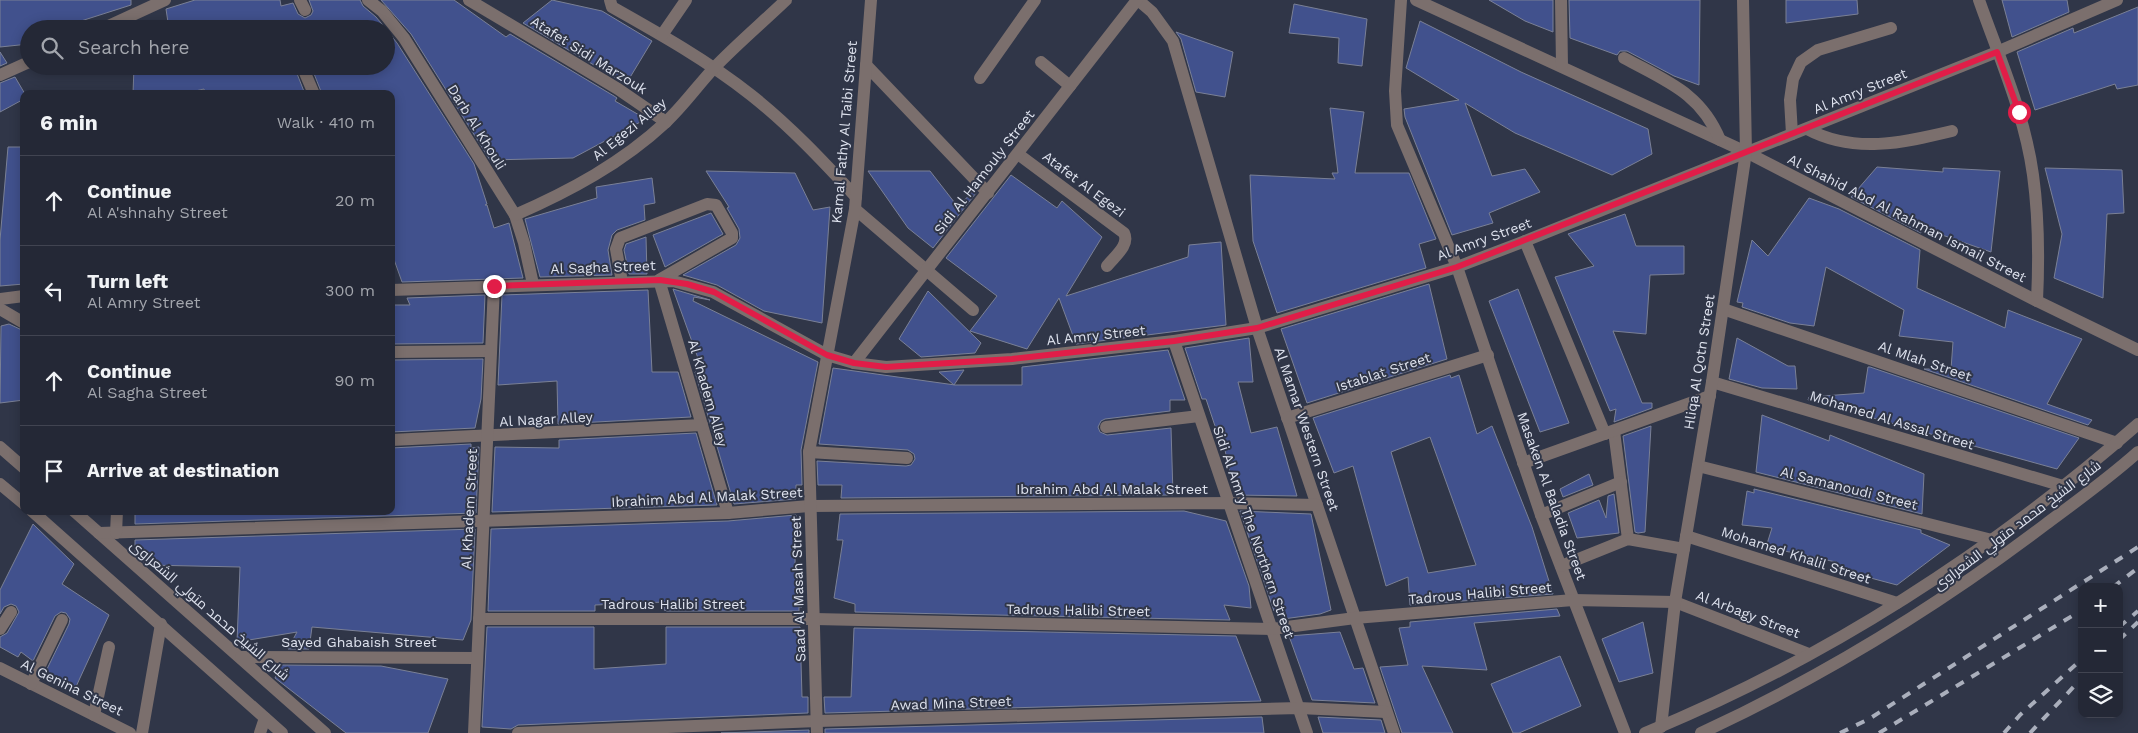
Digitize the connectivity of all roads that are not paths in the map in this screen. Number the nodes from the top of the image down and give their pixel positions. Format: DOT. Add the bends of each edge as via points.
graph roads {
  1 [pos="165,0"];
  2 [pos="368,0"];
  3 [pos="469,0"];
  4 [pos="610,0"];
  5 [pos="686,0"];
  6 [pos="786,0"];
  7 [pos="871,0"];
  8 [pos="1035,0"];
  9 [pos="1137,0"];
  10 [pos="1402,0"];
  11 [pos="1416,0"];
  12 [pos="1561,0"];
  13 [pos="1743,0"];
  14 [pos="1979,0"];
  15 [pos="2117,0"];
  16 [pos="122,20"];
  17 [pos="389,20"];
  18 [pos="395,27"];
  19 [pos="1891,28"];
  20 [pos="662,35"];
  21 [pos="1997,52"];
  22 [pos="1624,58"];
  23 [pos="1040,62"];
  24 [pos="866,65"];
  25 [pos="20,66"];
  26 [pos="1562,66"];
  27 [pos="714,68"];
  28 [pos="0,75"];
  29 [pos="306,75"];
  30 [pos="980,78"];
  31 [pos="1070,86"];
  32 [pos="312,90"];
  33 [pos="666,122"];
  34 [pos="1807,128"];
  35 [pos="1952,131"];
  36 [pos="1792,134"];
  37 [pos="1720,140"];
  38 [pos="1746,152"];
  39 [pos="1018,154"];
  40 [pos="988,193"];
  41 [pos="855,203"];
  42 [pos="515,215"];
  43 [pos="1525,241"];
  44 [pos="1107,266"];
  45 [pos="1457,267"];
  46 [pos="926,270"];
  47 [pos="660,280"];
  48 [pos="622,282"];
  49 [pos="533,284"];
  50 [pos="494,286"];
  51 [pos="395,289"];
  52 [pos="20,296"];
  53 [pos="0,299"];
  54 [pos="2037,301"];
  55 [pos="0,309"];
  56 [pos="1723,309"];
  57 [pos="973,310"];
  58 [pos="20,321"];
  59 [pos="1257,328"];
  60 [pos="1174,341"];
  61 [pos="2138,350"];
  62 [pos="491,351"];
  63 [pos="395,352"];
  64 [pos="827,355"];
  65 [pos="1488,355"];
  66 [pos="854,363"];
  67 [pos="1712,382"];
  68 [pos="1710,396"];
  69 [pos="1199,416"];
  70 [pos="1287,418"];
  71 [pos="2138,424"];
  72 [pos="702,425"];
  73 [pos="1106,427"];
  74 [pos="1609,432"];
  75 [pos="489,437"];
  76 [pos="395,440"];
  77 [pos="2117,443"];
  78 [pos="0,447"];
  79 [pos="809,452"];
  80 [pos="2138,452"];
  81 [pos="908,458"];
  82 [pos="1523,463"];
  83 [pos="20,464"];
  84 [pos="1698,466"];
  85 [pos="1621,482"];
  86 [pos="0,484"];
  87 [pos="2063,486"];
  88 [pos="20,501"];
  89 [pos="1229,503"];
  90 [pos="1317,505"];
  91 [pos="810,506"];
  92 [pos="728,513"];
  93 [pos="37,515"];
  94 [pos="79,515"];
  95 [pos="116,515"];
  96 [pos="1541,515"];
  97 [pos="483,522"];
  98 [pos="99,533"];
  99 [pos="116,533"];
  100 [pos="1686,536"];
  101 [pos="1628,539"];
  102 [pos="1992,540"];
  103 [pos="1684,549"];
  104 [pos="1561,566"];
  105 [pos="1573,600"];
  106 [pos="1675,602"];
  107 [pos="1897,602"];
  108 [pos="11,612"];
  109 [pos="1355,618"];
  110 [pos="479,619"];
  111 [pos="815,619"];
  112 [pos="62,620"];
  113 [pos="161,624"];
  114 [pos="0,629"];
  115 [pos="1272,629"];
  116 [pos="110,647"];
  117 [pos="1809,654"];
  118 [pos="241,657"];
  119 [pos="477,658"];
  120 [pos="0,668"];
  121 [pos="31,684"];
  122 [pos="1298,708"];
  123 [pos="1386,712"];
  124 [pos="94,715"];
  125 [pos="265,718"];
  126 [pos="818,727"];
  127 [pos="1661,727"];
  128 [pos="130,733"];
  129 [pos="142,733"];
  130 [pos="260,733"];
  131 [pos="282,733"];
  132 [pos="325,733"];
  133 [pos="474,733"];
  134 [pos="518,733"];
  135 [pos="1307,733"];
  136 [pos="1394,733"];
  137 [pos="1625,733"];
  138 [pos="1645,733"];
  139 [pos="1700,733"];
  1 -- 16 [label="street"];
  2 -- 17 [label="street, Darb Al Khouli"];
  3 -- 33 [label="street, Atafet Sidi Marzouk" via="618,89"];
  4 -- 20 [label="street" via="612,7"];
  5 -- 20 [label="street"];
  6 -- 27 [label="street, Al Egezi Alley"];
  7 -- 24 [label="street, Kamal Fathy Al Taibi Street"];
  8 -- 30 [label="street"];
  9 -- 31 [label="street, Sidi Al Hamouly Street"];
  9 -- 59 [label="street, Al Mamar Western Street" via="1152,12 1173,41"];
  10 -- 45 [label="street, Masaken Al Baladia Street" via="1395,92 1397,125"];
  11 -- 26 [label="street, Al Shahid Abd Al Rahman Ismail Street"];
  12 -- 26 [label="street"];
  13 -- 38 [label="street, Hliqa Al Qotn Street"];
  14 -- 21 [label="street"];
  15 -- 21 [label="street, Al Amry Street"];
  18 -- 42 [label="street, Darb Al Khouli"];
  19 -- 36 [label="street" via="1818,50 1802,62 1793,78 1790,100"];
  20 -- 27 [label="street"];
  21 -- 34 [label="street, Al Amry Street"];
  21 -- 54 [label="street" via="2019,112 2033,174 2040,238"];
  22 -- 37 [label="street" via="1697,101 1708,114"];
  23 -- 31 [label="street"];
  24 -- 40 [label="street"];
  24 -- 41 [label="street, Kamal Fathy Al Taibi Street"];
  25 -- 28 [label="street"];
  26 -- 37 [label="street, Al Shahid Abd Al Rahman Ismail Street"];
  27 -- 33 [label="street, Al Egezi Alley"];
  27 -- 41 [label="street" via="788,127"];
  29 -- 32 [label="street"];
  31 -- 39 [label="street, Sidi Al Hamouly Street"];
  33 -- 42 [label="street, Al Egezi Alley" via="591,178"];
  34 -- 35 [label="street" via="1825,138 1847,144 1916,140"];
  34 -- 36 [label="street, Al Amry Street"];
  36 -- 38 [label="street, Al Amry Street"];
  37 -- 38 [label="street, Al Shahid Abd Al Rahman Ismail Street"];
  38 -- 43 [label="street, Al Amry Street"];
  38 -- 54 [label="street, Al Shahid Abd Al Rahman Ismail Street"];
  38 -- 56 [label="street, Hliqa Al Qotn Street"];
  39 -- 40 [label="street, Sidi Al Hamouly Street"];
  39 -- 44 [label="street, Atafet Al Egezi" via="1124,233 1124,246"];
  40 -- 46 [label="street, Sidi Al Hamouly Street"];
  41 -- 46 [label="street"];
  41 -- 64 [label="street, Kamal Fathy Al Taibi Street"];
  42 -- 49 [label="street, Darb Al Khouli"];
  43 -- 45 [label="street, Al Amry Street"];
  43 -- 74 [label="street"];
  45 -- 59 [label="street, Al Amry Street"];
  45 -- 65 [label="street, Masaken Al Baladia Street"];
  46 -- 57 [label="street"];
  46 -- 66 [label="street, Sidi Al Hamouly Street"];
  47 -- 48 [label="street, Al Sagha Street"];
  47 -- 48 [label="street" via="732,238 716,205 707,204 620,238 616,249"];
  47 -- 64 [label="street, Al Sagha Street" via="714,292"];
  47 -- 72 [label="street, Al Khadem Alley"];
  48 -- 49 [label="street, Al Sagha Street"];
  49 -- 50 [label="street, Al Sagha Street"];
  50 -- 51 [label="street, Al Sagha Street"];
  50 -- 62 [label="street, Al Khadem Street"];
  52 -- 53 [label="street"];
  54 -- 61 [label="street, Al Shahid Abd Al Rahman Ismail Street"];
  55 -- 58 [label="street"];
  56 -- 67 [label="street, Hliqa Al Qotn Street"];
  56 -- 77 [label="street, Al Mlah Street"];
  59 -- 60 [label="street, Al Amry Street"];
  59 -- 70 [label="street, Al Mamar Western Street"];
  60 -- 66 [label="street, Al Amry Street" via="1012,359 896,366"];
  60 -- 69 [label="street, Sidi Al Amry The Northern Street"];
  62 -- 63 [label="street"];
  62 -- 75 [label="street, Al Khadem Street"];
  64 -- 66 [label="street, Al Amry Street"];
  64 -- 79 [label="street, Saad Al Masah Street"];
  65 -- 70 [label="street, Istablat Street"];
  65 -- 82 [label="street, Masaken Al Baladia Street"];
  67 -- 68 [label="street, Hliqa Al Qotn Street"];
  67 -- 87 [label="street, Mohamed Al Assal Street"];
  68 -- 74 [label="street"];
  68 -- 84 [label="street, Hliqa Al Qotn Street"];
  69 -- 73 [label="street"];
  69 -- 89 [label="street, Sidi Al Amry The Northern Street"];
  70 -- 90 [label="street, Al Mamar Western Street"];
  71 -- 77 [label="street, شارع الشيخ محمد متولي الشعراوى"];
  72 -- 75 [label="street, Al Nagar Alley"];
  72 -- 92 [label="street, Al Khadem Alley"];
  74 -- 82 [label="street"];
  74 -- 85 [label="street"];
  75 -- 76 [label="street, Al Nagar Alley"];
  75 -- 97 [label="street, Al Khadem Street"];
  77 -- 87 [label="street, شارع الشيخ محمد متولي الشعراوى"];
  78 -- 83 [label="street"];
  79 -- 81 [label="street"];
  79 -- 91 [label="street, Saad Al Masah Street"];
  80 -- 139 [label="street, شارع الشيخ محمد متولي الشعراوى" via="1990,567 1916,617 1759,706"];
  82 -- 96 [label="street, Masaken Al Baladia Street"];
  84 -- 100 [label="street, Hliqa Al Qotn Street"];
  84 -- 102 [label="street, Al Samanoudi Street"];
  85 -- 96 [label="street"];
  85 -- 101 [label="street"];
  86 -- 88 [label="street"];
  87 -- 102 [label="street, شارع الشيخ محمد متولي الشعراوى"];
  89 -- 90 [label="street, Ibrahim Abd Al Malak Street"];
  89 -- 91 [label="street, Ibrahim Abd Al Malak Street"];
  89 -- 115 [label="street, Sidi Al Amry The Northern Street"];
  90 -- 109 [label="street, Al Mamar Western Street"];
  91 -- 92 [label="street, Ibrahim Abd Al Malak Street"];
  91 -- 111 [label="street, Saad Al Masah Street"];
  92 -- 97 [label="street, Ibrahim Abd Al Malak Street"];
  93 -- 113 [label="street"];
  94 -- 98 [label="street, شارع الشيخ محمد متولي الشعراوى"];
  95 -- 99 [label="street"];
  96 -- 104 [label="street, Masaken Al Baladia Street"];
  97 -- 99 [label="street, Ibrahim Abd Al Malak Street"];
  97 -- 110 [label="street, Al Khadem Street"];
  98 -- 99 [label="street, Ibrahim Abd Al Malak Street"];
  98 -- 118 [label="street, شارع الشيخ محمد متولي الشعراوى"];
  100 -- 103 [label="street, Hliqa Al Qotn Street"];
  100 -- 107 [label="street, Mohamed Khalil Street"];
  101 -- 103 [label="street"];
  101 -- 104 [label="street"];
  102 -- 107 [label="street, شارع الشيخ محمد متولي الشعراوى"];
  103 -- 106 [label="street, Hliqa Al Qotn Street"];
  104 -- 105 [label="street, Masaken Al Baladia Street"];
  105 -- 106 [label="street, Tadrous Halibi Street"];
  105 -- 109 [label="street, Tadrous Halibi Street"];
  105 -- 137 [label="street, Masaken Al Baladia Street"];
  106 -- 117 [label="street, Al Arbagy Street"];
  106 -- 127 [label="street, Hliqa Al Qotn Street"];
  107 -- 117 [label="street, شارع الشيخ محمد متولي الشعراوى"];
  108 -- 114 [label="street"];
  109 -- 115 [label="street, Tadrous Halibi Street"];
  109 -- 123 [label="street, Al Mamar Western Street"];
  110 -- 111 [label="street, Tadrous Halibi Street"];
  110 -- 119 [label="street, Al Khadem Street"];
  111 -- 115 [label="street, Tadrous Halibi Street"];
  111 -- 126 [label="street, Saad Al Masah Street"];
  112 -- 121 [label="street"];
  113 -- 125 [label="street"];
  113 -- 129 [label="street"];
  115 -- 122 [label="street, Sidi Al Amry The Northern Street"];
  116 -- 124 [label="street"];
  117 -- 127 [label="street, شارع الشيخ محمد متولي الشعراوى"];
  118 -- 119 [label="street, Sayed Ghabaish Street"];
  118 -- 132 [label="street, شارع الشيخ محمد متولي الشعراوى"];
  119 -- 133 [label="street, Al Khadem Street"];
  120 -- 121 [label="street, Al Genina Street"];
  121 -- 124 [label="street, Al Genina Street"];
  122 -- 123 [label="street, Awad Mina Street"];
  122 -- 126 [label="street, Awad Mina Street"];
  122 -- 135 [label="street, Sidi Al Amry The Northern Street"];
  123 -- 136 [label="street, Al Mamar Western Street"];
  124 -- 128 [label="street, Al Genina Street"];
  125 -- 130 [label="street"];
  125 -- 131 [label="street"];
  126 -- 134 [label="street, Awad Mina Street"];
  127 -- 138 [label="street, شارع الشيخ محمد متولي الشعراوى"];
}
